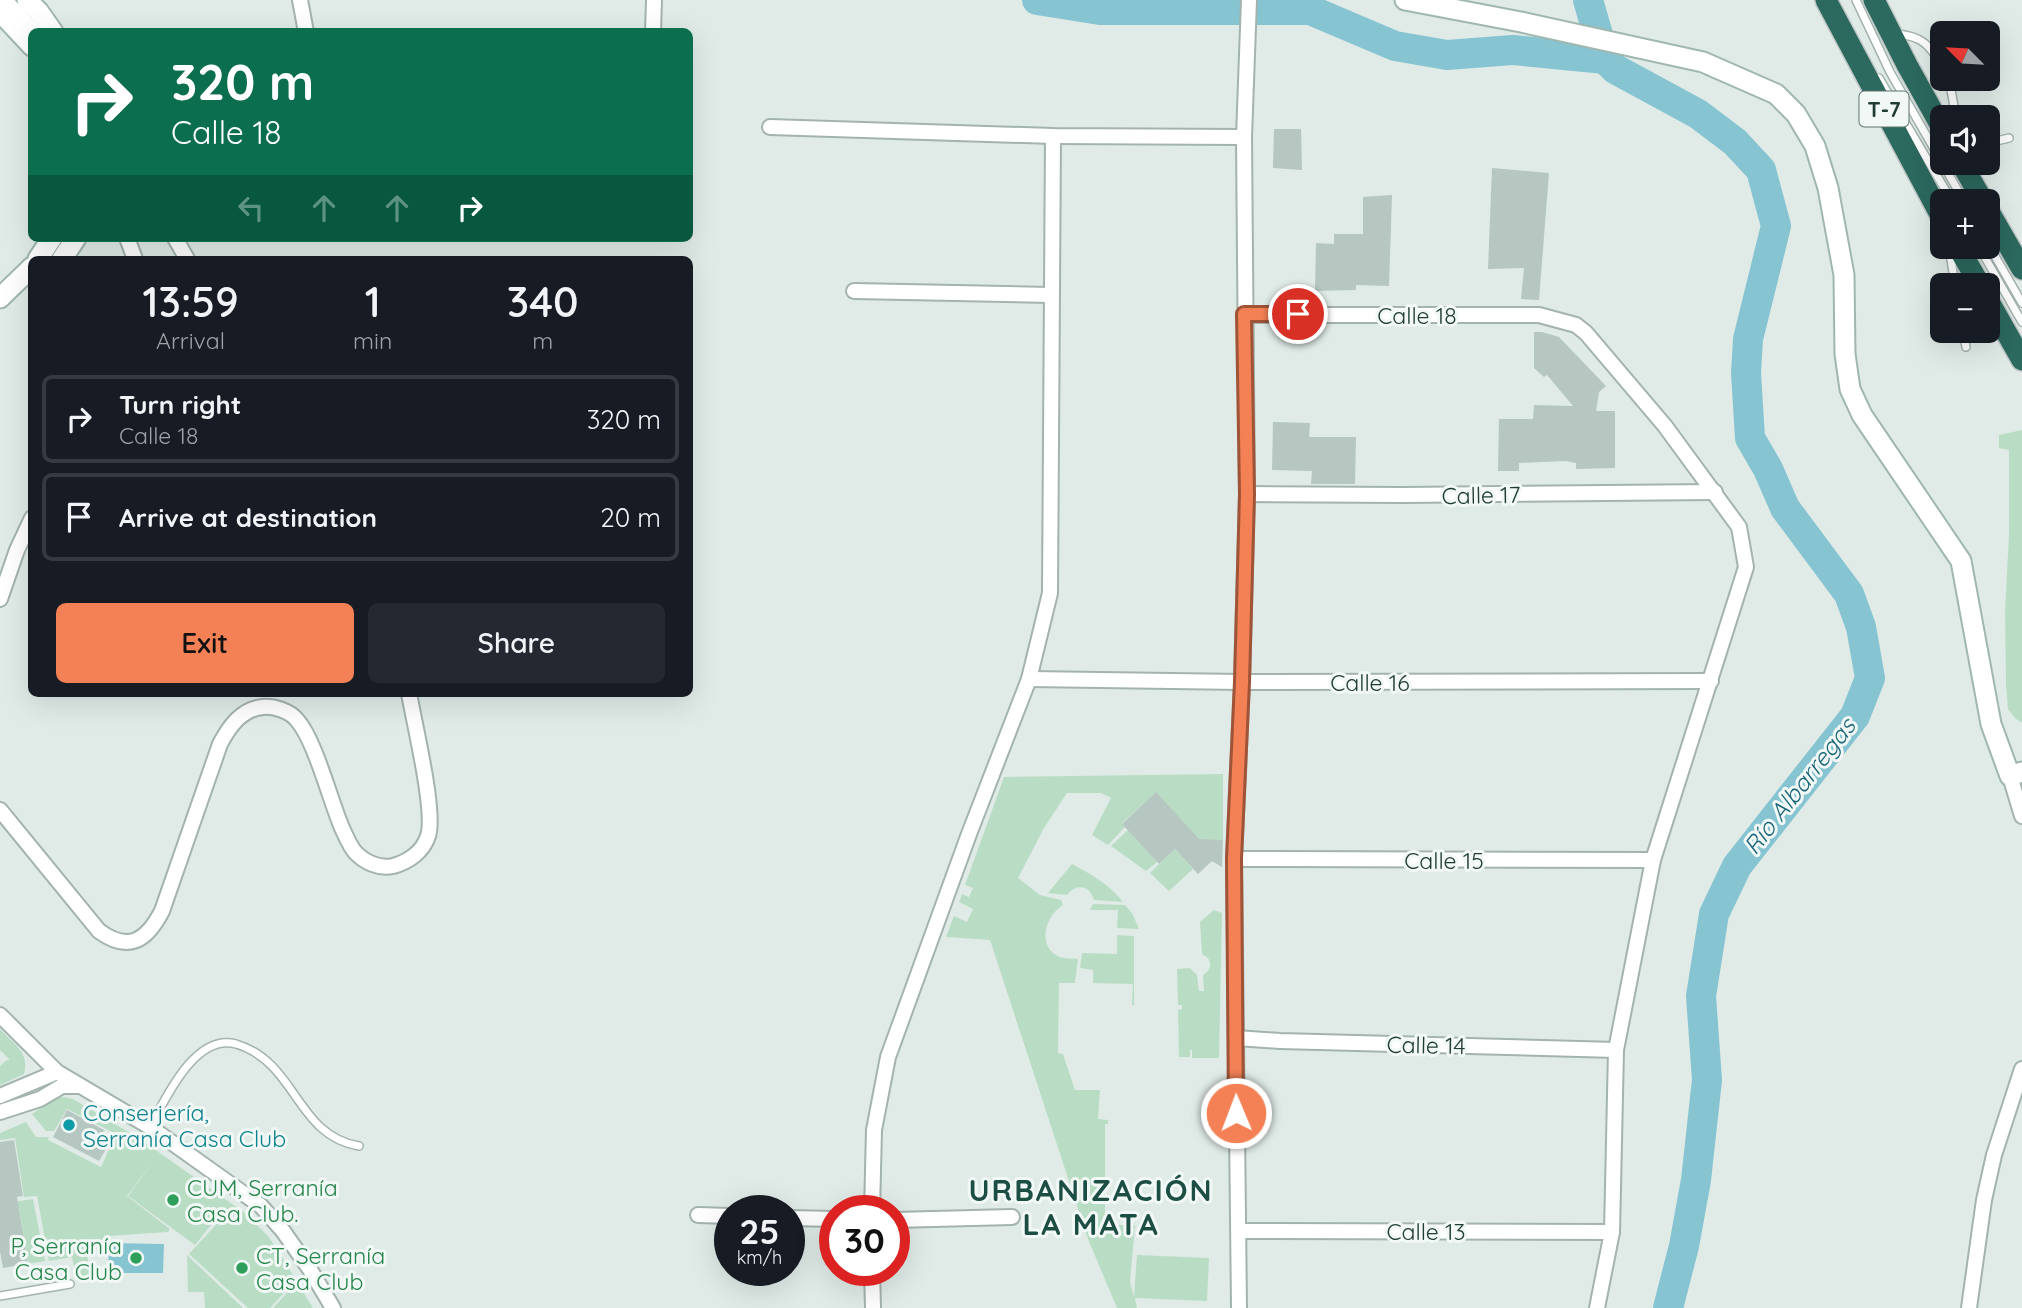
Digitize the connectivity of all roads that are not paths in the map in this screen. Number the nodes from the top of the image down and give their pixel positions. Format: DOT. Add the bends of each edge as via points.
graph roads {
  1 [pos="5,0"];
  2 [pos="26,0"];
  3 [pos="300,0"];
  4 [pos="654,0"];
  5 [pos="1249,0"];
  6 [pos="1405,0"];
  7 [pos="1826,0"];
  8 [pos="1856,0"];
  9 [pos="1874,0"];
  10 [pos="0,12"];
  11 [pos="31,28"];
  12 [pos="50,28"];
  13 [pos="305,28"];
  14 [pos="653,28"];
  15 [pos="1891,33"];
  16 [pos="28,42"];
  17 [pos="1930,47"];
  18 [pos="1876,72"];
  19 [pos="1930,106"];
  20 [pos="770,127"];
  21 [pos="1053,136"];
  22 [pos="1244,137"];
  23 [pos="2009,138"];
  24 [pos="2000,140"];
  25 [pos="1945,189"];
  26 [pos="1957,189"];
  27 [pos="1930,195"];
  28 [pos="2000,231"];
  29 [pos="1986,259"];
  30 [pos="1997,259"];
  31 [pos="2022,269"];
  32 [pos="28,271"];
  33 [pos="28,287"];
  34 [pos="854,291"];
  35 [pos="1050,295"];
  36 [pos="0,298"];
  37 [pos="2022,303"];
  38 [pos="0,305"];
  39 [pos="1244,314"];
  40 [pos="2000,321"];
  41 [pos="2022,322"];
  42 [pos="1965,343"];
  43 [pos="1966,348"];
  44 [pos="2022,360"];
  45 [pos="1715,492"];
  46 [pos="1247,494"];
  47 [pos="28,527"];
  48 [pos="0,598"];
  49 [pos="1029,679"];
  50 [pos="1711,681"];
  51 [pos="1242,682"];
  52 [pos="410,697"];
  53 [pos="2016,774"];
  54 [pos="0,810"];
  55 [pos="2022,816"];
  56 [pos="1234,859"];
  57 [pos="1653,860"];
  58 [pos="0,1015"];
  59 [pos="1236,1038"];
  60 [pos="1616,1050"];
  61 [pos="36,1051"];
  62 [pos="2022,1069"];
  63 [pos="57,1072"];
  64 [pos="32,1082"];
  65 [pos="83,1086"];
  66 [pos="0,1096"];
  67 [pos="0,1111"];
  68 [pos="150,1127"];
  69 [pos="359,1146"];
  70 [pos="872,1195"];
  71 [pos="698,1215"];
  72 [pos="714,1216"];
  73 [pos="1012,1217"];
  74 [pos="910,1220"];
  75 [pos="1239,1231"];
  76 [pos="1612,1232"];
  77 [pos="70,1284"];
  78 [pos="872,1286"];
  79 [pos="0,1296"];
  80 [pos="333,1308"];
  81 [pos="873,1308"];
  82 [pos="1239,1308"];
  83 [pos="1597,1308"];
  84 [pos="1969,1308"];
  1 -- 11 [label="street"];
  2 -- 12 [label="street"];
  3 -- 13 [label="street"];
  4 -- 14 [label="street"];
  5 -- 22 [label="street"];
  6 -- 53 [label="street" via="1703,62 1776,94 1796,114 1815,146 1828,188 1844,275 1850,389 1862,415 1961,561 1991,724"];
  7 -- 27 [label="highway, T-7"];
  8 -- 26 [label="lane" via="1890,72"];
  9 -- 15 [label="highway, T-7"];
  10 -- 16 [label="street"];
  15 -- 17 [label="lane" via="1918,37"];
  15 -- 19 [label="highway, T-7"];
  18 -- 25 [label="lane"];
  20 -- 21 [label="street"];
  21 -- 22 [label="street"];
  21 -- 35 [label="street"];
  22 -- 39 [label="street"];
  23 -- 24 [label="lane"];
  28 -- 31 [label="highway"];
  29 -- 41 [label="lane"];
  30 -- 37 [label="lane"];
  32 -- 36 [label="street"];
  33 -- 38 [label="street"];
  34 -- 35 [label="street"];
  35 -- 49 [label="street" via="1049,593"];
  39 -- 45 [label="street, Calle 18" via="1539,315 1568,322 1586,333"];
  39 -- 46 [label="street"];
  40 -- 44 [label="highway"];
  42 -- 43 [label="lane"];
  45 -- 46 [label="street, Calle 17"];
  45 -- 50 [label="street" via="1739,527 1746,567"];
  46 -- 51 [label="street"];
  47 -- 48 [label="street"];
  49 -- 51 [label="street, Calle 16"];
  49 -- 70 [label="street" via="888,1057 874,1130"];
  50 -- 51 [label="street, Calle 16"];
  50 -- 57 [label="street"];
  51 -- 56 [label="street"];
  52 -- 54 [label="street" via="430,818 427,840 412,858 388,867 360,858 351,848 296,719 277,709 253,709 235,721 220,744 152,930 130,941 112,940 99,931"];
  53 -- 55 [label="street"];
  56 -- 57 [label="street, Calle 15"];
  56 -- 59 [label="street"];
  57 -- 60 [label="street"];
  58 -- 61 [label="street"];
  59 -- 60 [label="street, Calle 14"];
  59 -- 75 [label="street"];
  60 -- 76 [label="street"];
  61 -- 63 [label="street"];
  61 -- 64 [label="street"];
  62 -- 84 [label="street" via="1989,1178"];
  63 -- 64 [label="street"];
  63 -- 65 [label="street"];
  64 -- 66 [label="street"];
  65 -- 67 [label="street" via="62,1086 40,1099"];
  65 -- 68 [label="street"];
  68 -- 69 [label="lane" via="181,1073 211,1044 228,1042 251,1048 272,1063 326,1135"];
  68 -- 80 [label="street" via="261,1206 303,1259"];
  71 -- 72 [label="street"];
  73 -- 74 [label="street"];
  75 -- 76 [label="street, Calle 13"];
  75 -- 82 [label="street"];
  76 -- 83 [label="street"];
  77 -- 79 [label="lane"];
  78 -- 81 [label="street"];
}
